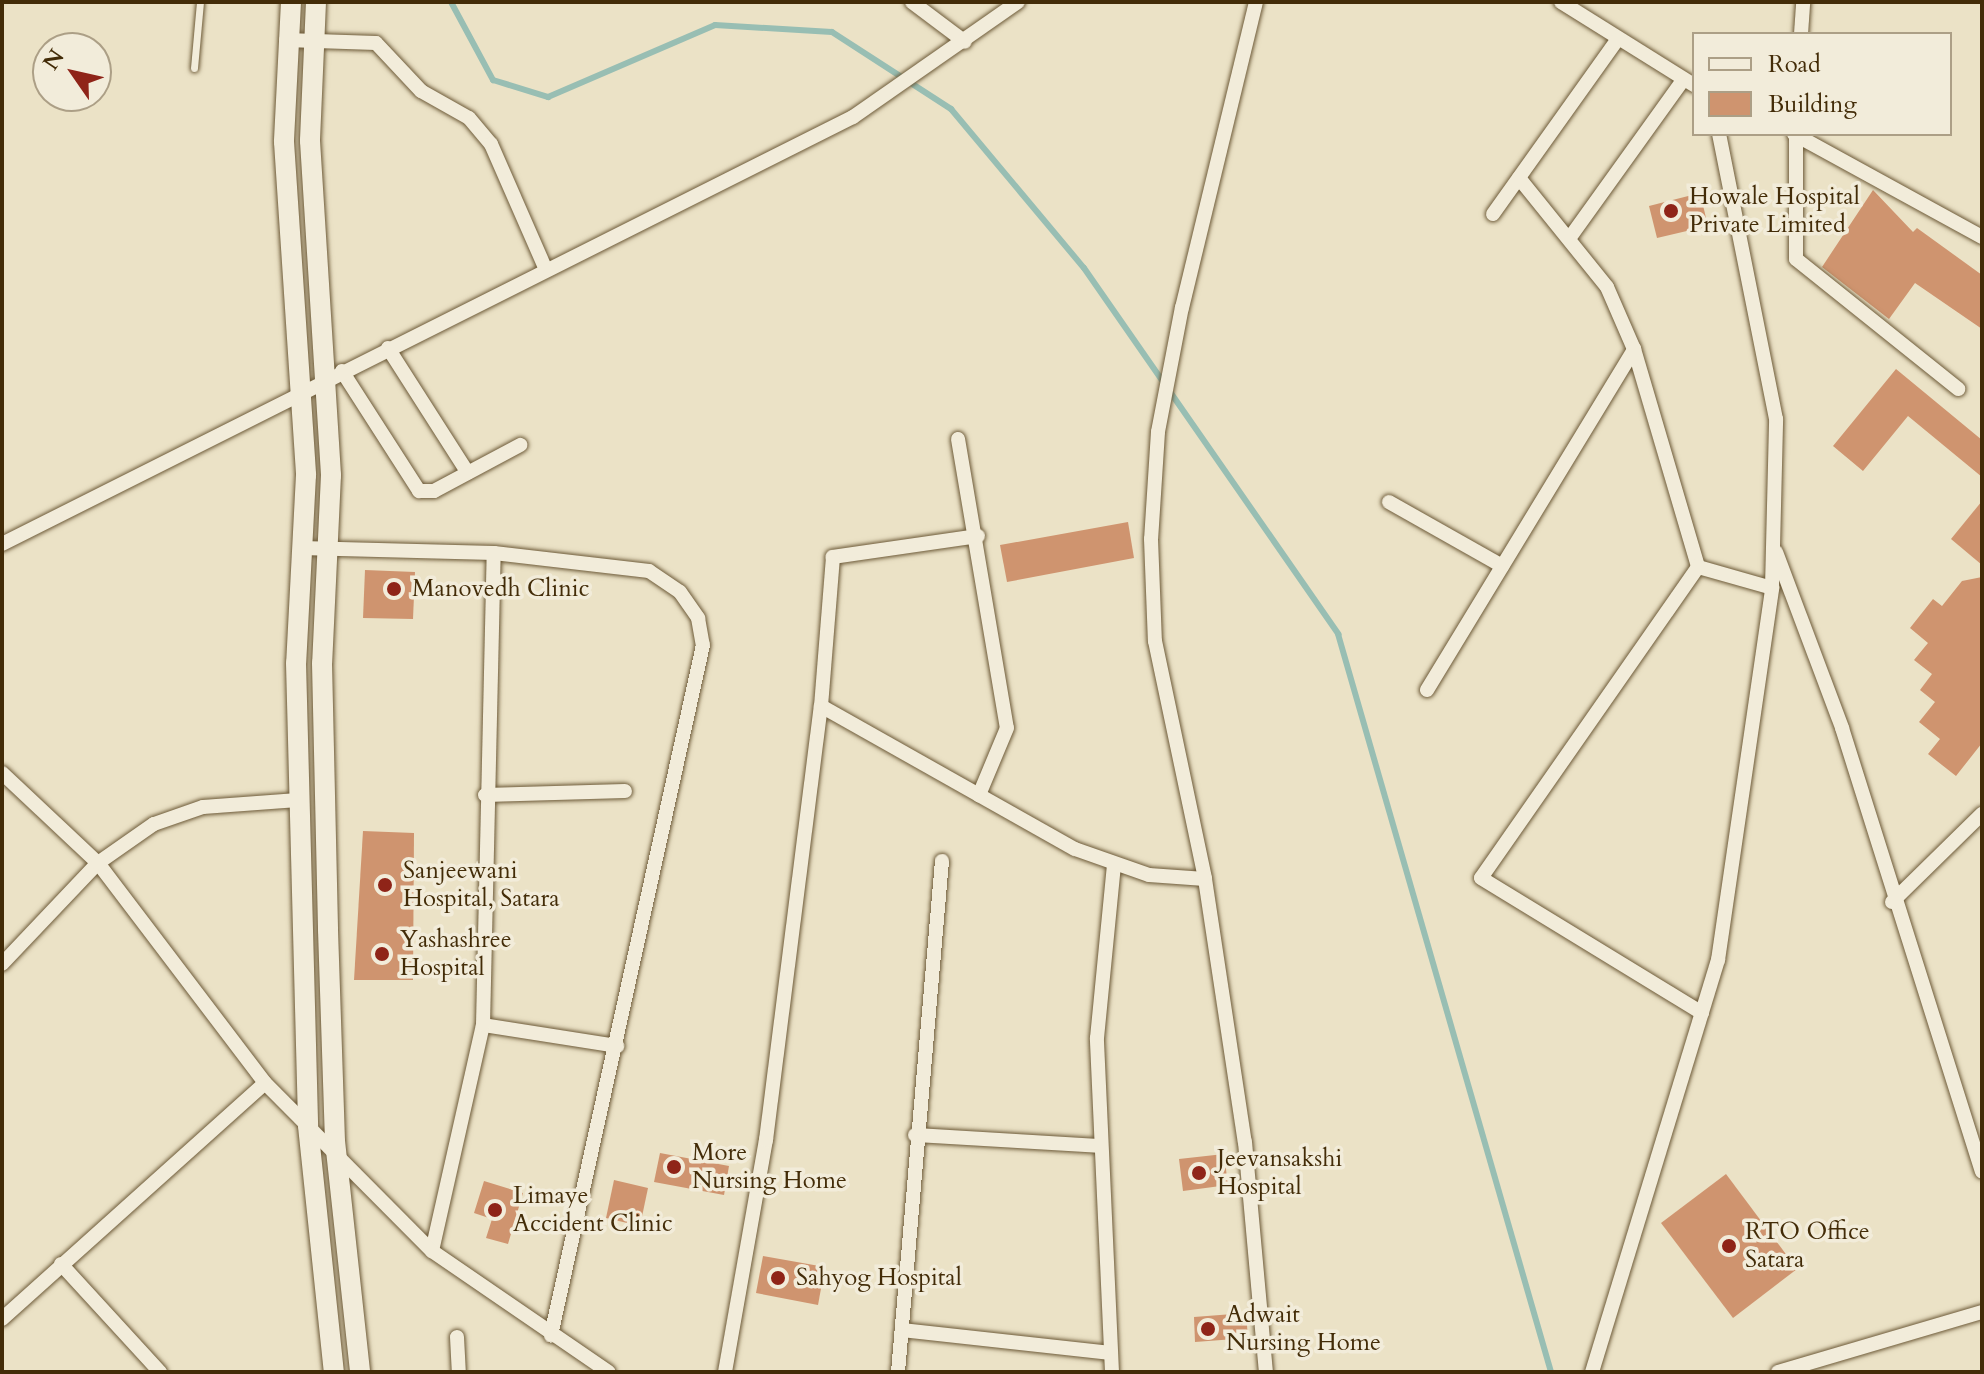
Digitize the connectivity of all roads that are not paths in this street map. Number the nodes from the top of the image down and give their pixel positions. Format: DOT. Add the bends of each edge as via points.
graph roads {
  1 [pos="200,2"];
  2 [pos="291,2"];
  3 [pos="316,2"];
  4 [pos="912,2"];
  5 [pos="1018,2"];
  6 [pos="1256,2"];
  7 [pos="1561,2"];
  8 [pos="1803,2"];
  9 [pos="1801,32"];
  10 [pos="286,40"];
  11 [pos="314,40"];
  12 [pos="1617,40"];
  13 [pos="965,42"];
  14 [pos="194,68"];
  15 [pos="1689,82"];
  16 [pos="1719,136"];
  17 [pos="1795,136"];
  18 [pos="1799,136"];
  19 [pos="1519,178"];
  20 [pos="1493,214"];
  21 [pos="1571,236"];
  22 [pos="1982,237"];
  23 [pos="546,270"];
  24 [pos="388,348"];
  25 [pos="1634,349"];
  26 [pos="334,376"];
  27 [pos="1958,389"];
  28 [pos="302,396"];
  29 [pos="958,439"];
  30 [pos="520,445"];
  31 [pos="468,473"];
  32 [pos="1389,502"];
  33 [pos="978,536"];
  34 [pos="2,544"];
  35 [pos="328,544"];
  36 [pos="1773,545"];
  37 [pos="301,548"];
  38 [pos="494,553"];
  39 [pos="1502,566"];
  40 [pos="1698,567"];
  41 [pos="1772,588"];
  42 [pos="1427,690"];
  43 [pos="821,706"];
  44 [pos="2,773"];
  45 [pos="625,791"];
  46 [pos="485,795"];
  47 [pos="979,795"];
  48 [pos="298,800"];
  49 [pos="1982,814"];
  50 [pos="942,861"];
  51 [pos="98,863"];
  52 [pos="1114,865"];
  53 [pos="1205,879"];
  54 [pos="1892,902"];
  55 [pos="302,930"];
  56 [pos="328,930"];
  57 [pos="2,964"];
  58 [pos="1702,1013"];
  59 [pos="483,1025"];
  60 [pos="617,1046"];
  61 [pos="265,1083"];
  62 [pos="308,1126"];
  63 [pos="915,1135"];
  64 [pos="1100,1146"];
  65 [pos="337,1160"];
  66 [pos="1982,1171"];
  67 [pos="432,1251"];
  68 [pos="61,1264"];
  69 [pos="1982,1312"];
  70 [pos="2,1319"];
  71 [pos="902,1330"];
  72 [pos="551,1335"];
  73 [pos="457,1337"];
  74 [pos="1111,1353"];
  75 [pos="160,1372"];
  76 [pos="334,1372"];
  77 [pos="360,1372"];
  78 [pos="459,1372"];
  79 [pos="609,1372"];
  80 [pos="725,1372"];
  81 [pos="898,1372"];
  82 [pos="1112,1372"];
  83 [pos="1266,1372"];
  84 [pos="1592,1372"];
  85 [pos="1778,1372"];
  1 -- 14 [label="lane"];
  2 -- 10 [label="street"];
  3 -- 11 [label="street"];
  4 -- 13 [label="street"];
  5 -- 13 [label="street"];
  6 -- 53 [label="street" via="1182,307 1158,432 1151,539 1155,641"];
  7 -- 12 [label="street"];
  8 -- 9 [label="street"];
  10 -- 11 [label="street"];
  10 -- 28 [label="street" via="288,252"];
  11 -- 23 [label="street" via="376,43 421,91 481,129"];
  11 -- 26 [label="street" via="312,203"];
  12 -- 15 [label="street"];
  12 -- 19 [label="street"];
  13 -- 23 [label="street" via="853,117"];
  15 -- 21 [label="street"];
  16 -- 36 [label="street" via="1776,419"];
  17 -- 27 [label="street" via="1796,259"];
  18 -- 22 [label="street"];
  19 -- 20 [label="street"];
  19 -- 21 [label="street"];
  21 -- 25 [label="street" via="1607,287"];
  23 -- 24 [label="street"];
  24 -- 26 [label="street"];
  24 -- 31 [label="street"];
  25 -- 39 [label="street"];
  25 -- 40 [label="street"];
  26 -- 28 [label="street"];
  26 -- 31 [label="street" via="419,491"];
  26 -- 35 [label="street"];
  28 -- 34 [label="street"];
  28 -- 37 [label="street"];
  29 -- 33 [label="street"];
  30 -- 31 [label="street"];
  32 -- 39 [label="street"];
  33 -- 43 [label="street" via="833,557"];
  33 -- 47 [label="street" via="1007,728"];
  35 -- 37 [label="street"];
  35 -- 38 [label="street"];
  35 -- 56 [label="street" via="322,663"];
  36 -- 41 [label="street"];
  36 -- 54 [label="street" via="1842,728"];
  37 -- 48 [label="street"];
  38 -- 46 [label="street"];
  38 -- 60 [label="street" via="649,571 680,592 698,618 703,645"];
  39 -- 42 [label="street"];
  40 -- 41 [label="street"];
  40 -- 58 [label="street" via="1481,878"];
  41 -- 58 [label="street" via="1718,960"];
  43 -- 47 [label="street"];
  43 -- 80 [label="street" via="766,1140"];
  44 -- 51 [label="street"];
  45 -- 46 [label="street"];
  46 -- 59 [label="street"];
  47 -- 52 [label="street"];
  48 -- 51 [label="street" via="203,807 154,824"];
  48 -- 55 [label="street"];
  49 -- 54 [label="street"];
  50 -- 63 [label="street"];
  51 -- 57 [label="street"];
  51 -- 61 [label="street"];
  52 -- 53 [label="street"];
  52 -- 64 [label="street" via="1097,1038"];
  53 -- 83 [label="street" via="1245,1142"];
  54 -- 66 [label="street"];
  55 -- 56 [label="street"];
  55 -- 62 [label="street"];
  56 -- 65 [label="street"];
  58 -- 84 [label="street"];
  59 -- 60 [label="street"];
  59 -- 67 [label="street"];
  60 -- 72 [label="street"];
  61 -- 62 [label="street"];
  61 -- 68 [label="street"];
  62 -- 65 [label="street"];
  62 -- 76 [label="street"];
  63 -- 64 [label="street"];
  63 -- 71 [label="street"];
  64 -- 74 [label="street"];
  65 -- 67 [label="street"];
  65 -- 77 [label="street"];
  67 -- 72 [label="street"];
  68 -- 70 [label="street"];
  68 -- 75 [label="street"];
  69 -- 85 [label="street"];
  71 -- 74 [label="street"];
  71 -- 81 [label="street"];
  72 -- 79 [label="street"];
  73 -- 78 [label="street"];
  74 -- 82 [label="street"];
}
